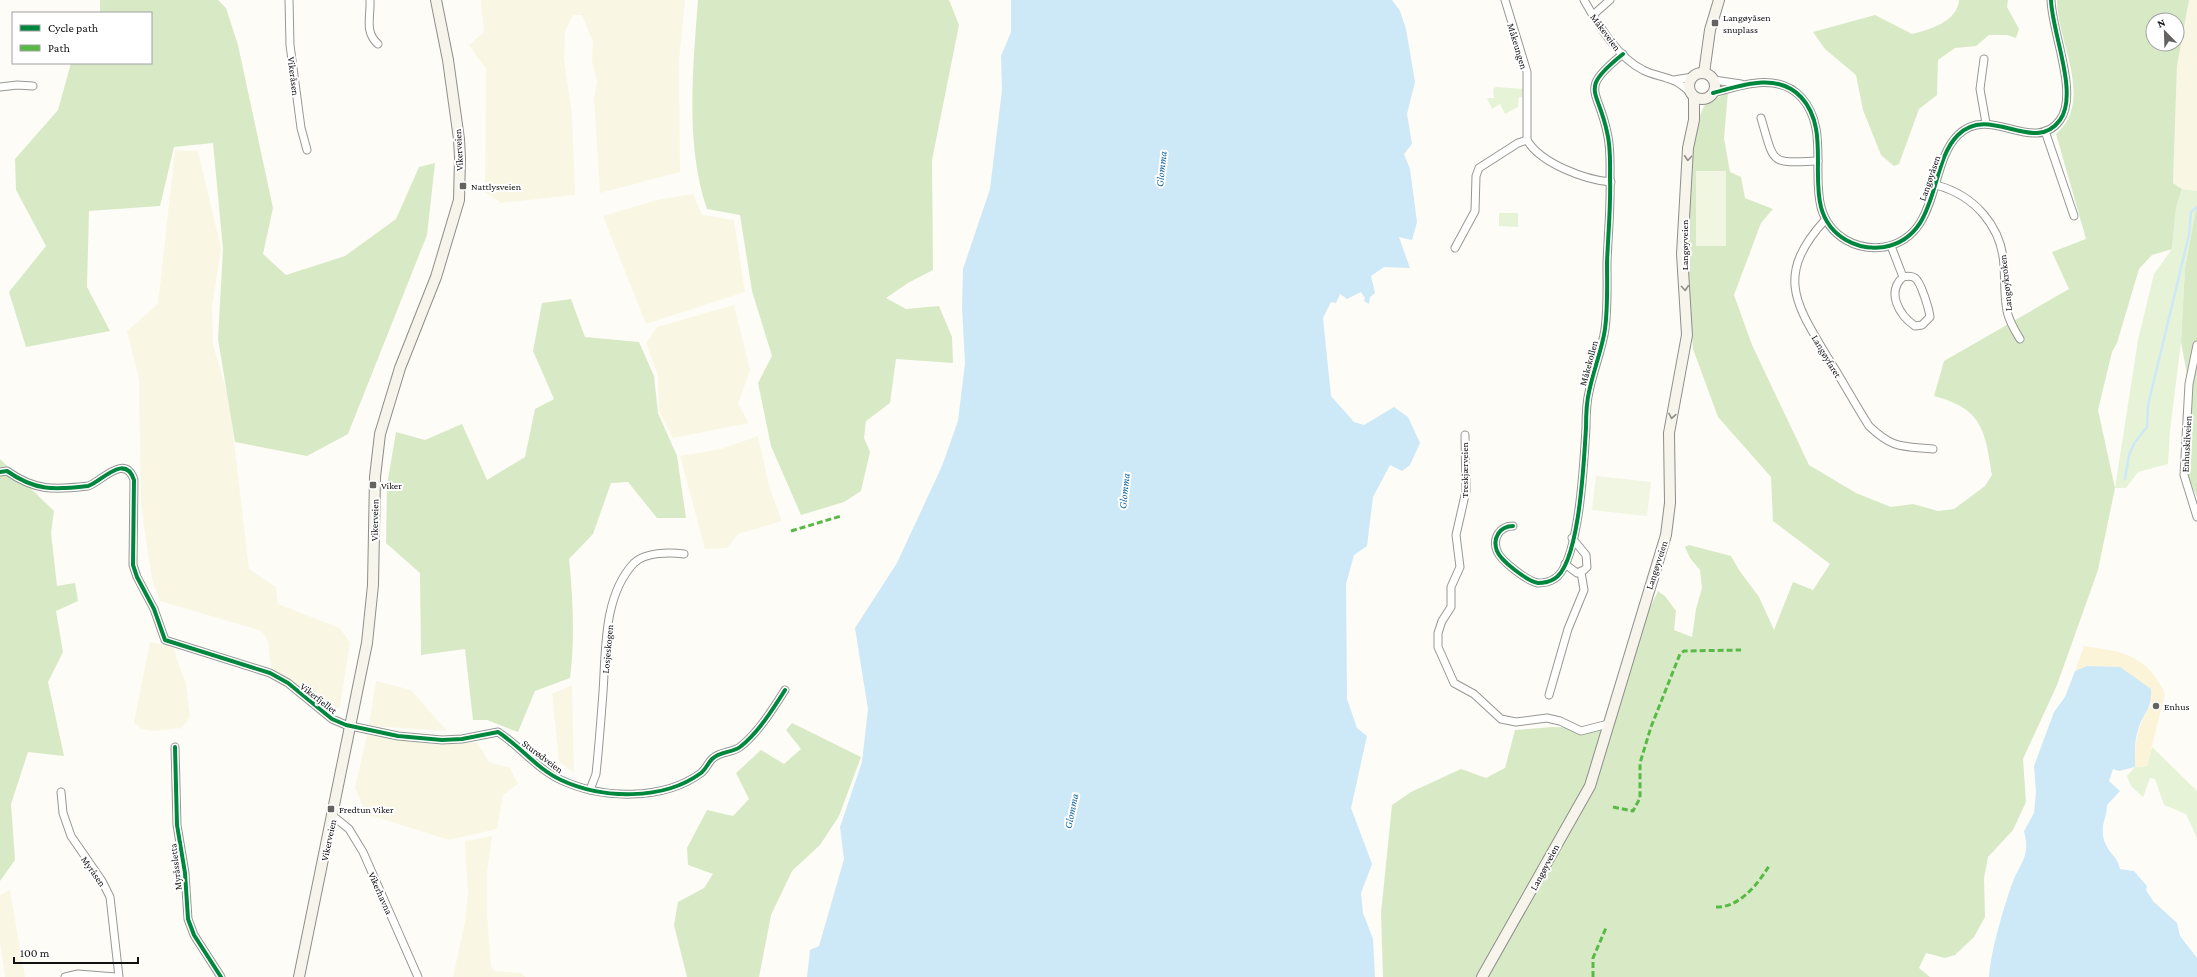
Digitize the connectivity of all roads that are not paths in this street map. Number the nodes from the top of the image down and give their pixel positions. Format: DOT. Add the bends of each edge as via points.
graph roads {
  1 [pos="289,0"];
  2 [pos="370,0"];
  3 [pos="436,0"];
  4 [pos="1505,0"];
  5 [pos="1584,0"];
  6 [pos="1610,0"];
  7 [pos="1719,0"];
  8 [pos="2051,0"];
  9 [pos="1593,15"];
  10 [pos="378,44"];
  11 [pos="1623,54"];
  12 [pos="1984,59"];
  13 [pos="1704,73"];
  14 [pos="1693,77"];
  15 [pos="1674,80"];
  16 [pos="1714,80"];
  17 [pos="1743,84"];
  18 [pos="33,86"];
  19 [pos="0,87"];
  20 [pos="1692,94"];
  21 [pos="1710,96"];
  22 [pos="1761,118"];
  23 [pos="1694,120"];
  24 [pos="1986,123"];
  25 [pos="2045,131"];
  26 [pos="1527,140"];
  27 [pos="307,150"];
  28 [pos="1818,161"];
  29 [pos="1611,182"];
  30 [pos="1936,185"];
  31 [pos="2074,216"];
  32 [pos="1826,220"];
  33 [pos="1891,246"];
  34 [pos="1455,248"];
  35 [pos="1903,277"];
  36 [pos="2020,339"];
  37 [pos="2197,345"];
  38 [pos="1465,435"];
  39 [pos="1933,450"];
  40 [pos="0,472"];
  41 [pos="2197,517"];
  42 [pos="1513,526"];
  43 [pos="1572,538"];
  44 [pos="684,554"];
  45 [pos="1565,564"];
  46 [pos="1581,572"];
  47 [pos="785,690"];
  48 [pos="1549,695"];
  49 [pos="1608,724"];
  50 [pos="351,726"];
  51 [pos="175,747"];
  52 [pos="590,790"];
  53 [pos="61,792"];
  54 [pos="333,816"];
  55 [pos="65,977"];
  56 [pos="118,977"];
  57 [pos="221,977"];
  58 [pos="299,977"];
  59 [pos="418,977"];
  60 [pos="1482,977"];
  1 -- 27 [label="street, Vikeråsen" via="290,46 301,128"];
  2 -- 10 [label="street" via="370,36"];
  3 -- 50 [label="main road, Vikerveien" via="458,132 459,200 436,277 400,368 380,434 375,478 371,613"];
  4 -- 26 [label="street, Måkeungen" via="1527,72"];
  5 -- 9 [label="street, Måkeveien"];
  6 -- 9 [label="street"];
  7 -- 13 [label="main road" via="1708,38"];
  8 -- 25 [label="street" via="2068,101 2060,121"];
  9 -- 11 [label="street, Måkeveien"];
  11 -- 15 [label="street, Måkeveien" via="1642,70"];
  11 -- 29 [label="street, Måkekollen" via="1604,70 1597,79 1594,89 1607,131"];
  12 -- 24 [label="street" via="1980,89"];
  13 -- 14 [label="main road"];
  13 -- 16 [label="main road"];
  14 -- 15 [label="street, Måkeveien"];
  14 -- 20 [label="main road" via="1689,84"];
  15 -- 20 [label="street, Måkeveien"];
  16 -- 17 [label="street, Langøyåsen"];
  16 -- 21 [label="main road" via="1715,89"];
  17 -- 21 [label="street, Langøyåsen"];
  17 -- 28 [label="street, Langøyåsen" via="1774,82 1799,95 1815,120"];
  18 -- 19 [label="street"];
  20 -- 21 [label="main road" via="1698,99"];
  20 -- 23 [label="main road, Langøyveien"];
  21 -- 23 [label="main road, Langøyveien"];
  22 -- 28 [label="street" via="1771,152 1776,159 1785,162"];
  23 -- 49 [label="main road, Langøyveien, one-way" via="1688,148 1683,246 1687,335 1670,433 1669,516 1666,535"];
  24 -- 25 [label="street" via="2027,134"];
  24 -- 30 [label="street, Langøyåsen" via="1970,127 1953,140"];
  25 -- 31 [label="street"];
  26 -- 29 [label="street" via="1531,147 1569,172 1590,180"];
  26 -- 34 [label="street" via="1479,168 1476,176 1475,211"];
  28 -- 32 [label="street, Langøyåsen" via="1819,197"];
  29 -- 43 [label="street, Måkekollen" via="1605,330 1589,392 1581,498"];
  30 -- 33 [label="street, Langøyåsen" via="1917,227"];
  30 -- 36 [label="street, Langøykroken" via="1952,189 1977,206 1997,233 2004,265 2007,313"];
  32 -- 33 [label="street, Langøyåsen" via="1840,236 1857,245 1871,248"];
  32 -- 39 [label="street, Langøyfaret" via="1810,239 1797,268 1795,294 1802,315 1869,426 1894,445"];
  33 -- 35 [label="street"];
  35 -- 35 [label="street" via="1896,283 1896,300 1908,321 1915,326 1922,325 1930,317 1920,284 1916,278"];
  37 -- 41 [label="street, Enhuskilveien" via="2189,384 2184,475"];
  38 -- 49 [label="street, Treskjærveien" via="1466,491 1456,535 1460,568 1451,587 1451,607 1442,621 1437,639 1451,679 1458,686 1474,694 1506,722 1547,718 1581,731"];
  40 -- 50 [label="street, Vikerfjellet" via="7,471 23,482 41,488 88,486 108,472 122,469 132,475 133,565 154,608 165,640 270,673 288,683 332,719"];
  42 -- 45 [label="street, Måkekollen" via="1503,528 1496,537 1496,545 1500,556 1521,574 1533,582 1544,583 1555,579"];
  43 -- 45 [label="street, Måkekollen"];
  43 -- 46 [label="street" via="1588,559 1587,567"];
  44 -- 52 [label="street, Losjeskogen" via="671,553 639,560 627,572 616,595 608,629 596,774"];
  45 -- 46 [label="street" via="1573,571"];
  46 -- 48 [label="street" via="1584,590 1568,629"];
  47 -- 52 [label="street, Sturødveien" via="749,739 736,749 712,758 700,773 685,781 658,791 615,794"];
  49 -- 60 [label="main road, Langøyveien" via="1594,773 1582,803"];
  50 -- 52 [label="street, Sturødveien" via="398,736 442,740 498,732 559,779"];
  50 -- 54 [label="main road, Vikerveien"];
  51 -- 57 [label="street, Myråssletta" via="176,818 185,873 188,919 194,935"];
  53 -- 56 [label="street, Myråsen" via="63,813 71,836 110,897"];
  54 -- 58 [label="main road, Vikerveien"];
  54 -- 59 [label="street, Vikerhavna" via="349,829 363,852"];
  55 -- 56 [label="street" via="78,974"];
}
